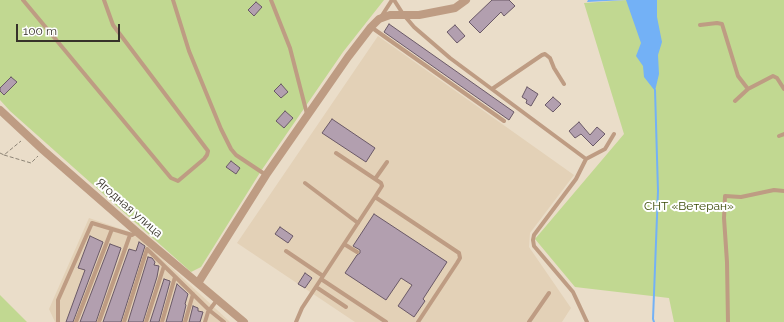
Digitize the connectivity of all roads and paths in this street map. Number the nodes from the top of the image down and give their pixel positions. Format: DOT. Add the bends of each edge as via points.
graph roads {
  1 [pos="23,0"];
  2 [pos="104,0"];
  3 [pos="173,0"];
  4 [pos="271,0"];
  5 [pos="393,0"];
  6 [pos="466,0"];
  7 [pos="403,14"];
  8 [pos="380,19"];
  9 [pos="700,25"];
  10 [pos="371,28"];
  11 [pos="564,84"];
  12 [pos="492,89"];
  13 [pos="748,89"];
  14 [pos="784,89"];
  15 [pos="735,101"];
  16 [pos="0,110"];
  17 [pos="307,114"];
  18 [pos="504,121"];
  19 [pos="614,134"];
  20 [pos="784,134"];
  21 [pos="29,136"];
  22 [pos="779,136"];
  23 [pos="43,150"];
  24 [pos="0,153"];
  25 [pos="336,153"];
  26 [pos="4,155"];
  27 [pos="586,159"];
  28 [pos="387,162"];
  29 [pos="266,175"];
  30 [pos="375,179"];
  31 [pos="305,183"];
  32 [pos="784,191"];
  33 [pos="375,197"];
  34 [pos="358,223"];
  35 [pos="112,229"];
  36 [pos="133,233"];
  37 [pos="344,244"];
  38 [pos="286,251"];
  39 [pos="357,252"];
  40 [pos="164,266"];
  41 [pos="176,277"];
  42 [pos="322,277"];
  43 [pos="198,283"];
  44 [pos="316,287"];
  45 [pos="549,293"];
  46 [pos="193,294"];
  47 [pos="217,300"];
  48 [pos="346,307"];
  49 [pos="209,310"];
  50 [pos="58,322"];
  51 [pos="76,322"];
  52 [pos="99,322"];
  53 [pos="124,322"];
  54 [pos="146,322"];
  55 [pos="162,322"];
  56 [pos="185,322"];
  57 [pos="205,322"];
  58 [pos="224,322"];
  59 [pos="244,322"];
  60 [pos="296,322"];
  61 [pos="386,322"];
  62 [pos="418,322"];
  63 [pos="529,322"];
  64 [pos="588,322"];
  65 [pos="728,322"];
  1 -- 2 [label="lane" via="171,178 178,181 204,160 208,151 113,25"];
  3 -- 29 [label="lane" via="189,50 231,149"];
  4 -- 17 [label="lane" via="290,48"];
  5 -- 7 [label="lane"];
  5 -- 8 [label="lane"];
  6 -- 7 [label="street" via="455,8 420,15"];
  7 -- 8 [label="street"];
  7 -- 12 [label="lane" via="450,58"];
  8 -- 10 [label="street"];
  9 -- 13 [label="lane" via="722,24 738,76"];
  10 -- 17 [label="street"];
  10 -- 18 [label="lane"];
  11 -- 12 [label="lane" via="550,58 545,54"];
  12 -- 27 [label="lane"];
  13 -- 14 [label="lane" via="773,76"];
  13 -- 15 [label="lane"];
  16 -- 21 [label="street, Ягодная улица"];
  17 -- 29 [label="street"];
  19 -- 27 [label="lane" via="605,149"];
  20 -- 22 [label="lane"];
  21 -- 23 [label="street, Ягодная улица"];
  21 -- 26 [label="path"];
  23 -- 26 [label="path" via="31,163"];
  23 -- 36 [label="street, Ягодная улица"];
  24 -- 26 [label="path"];
  25 -- 30 [label="lane"];
  27 -- 64 [label="lane" via="576,179 534,235 533,240 534,246 573,292"];
  28 -- 30 [label="lane"];
  29 -- 43 [label="street"];
  30 -- 33 [label="lane" via="382,186"];
  31 -- 34 [label="lane"];
  32 -- 65 [label="lane" via="774,190 741,197 725,196"];
  33 -- 34 [label="lane"];
  33 -- 62 [label="lane" via="459,253 460,258"];
  34 -- 37 [label="lane"];
  35 -- 36 [label="lane"];
  35 -- 50 [label="lane" via="92,223 58,300"];
  35 -- 51 [label="lane"];
  36 -- 43 [label="street, Ягодная улица"];
  36 -- 52 [label="lane"];
  37 -- 39 [label="lane"];
  37 -- 42 [label="lane"];
  38 -- 42 [label="lane"];
  40 -- 41 [label="lane"];
  40 -- 53 [label="lane" via="148,249"];
  40 -- 54 [label="lane"];
  41 -- 46 [label="lane"];
  41 -- 55 [label="lane"];
  42 -- 44 [label="lane"];
  42 -- 61 [label="lane"];
  43 -- 47 [label="street, Ягодная улица"];
  44 -- 48 [label="lane"];
  44 -- 60 [label="lane"];
  45 -- 63 [label="lane"];
  46 -- 49 [label="lane"];
  46 -- 56 [label="lane"];
  47 -- 49 [label="lane"];
  47 -- 59 [label="street, Ягодная улица"];
  49 -- 57 [label="lane"];
  49 -- 58 [label="lane"];
}
